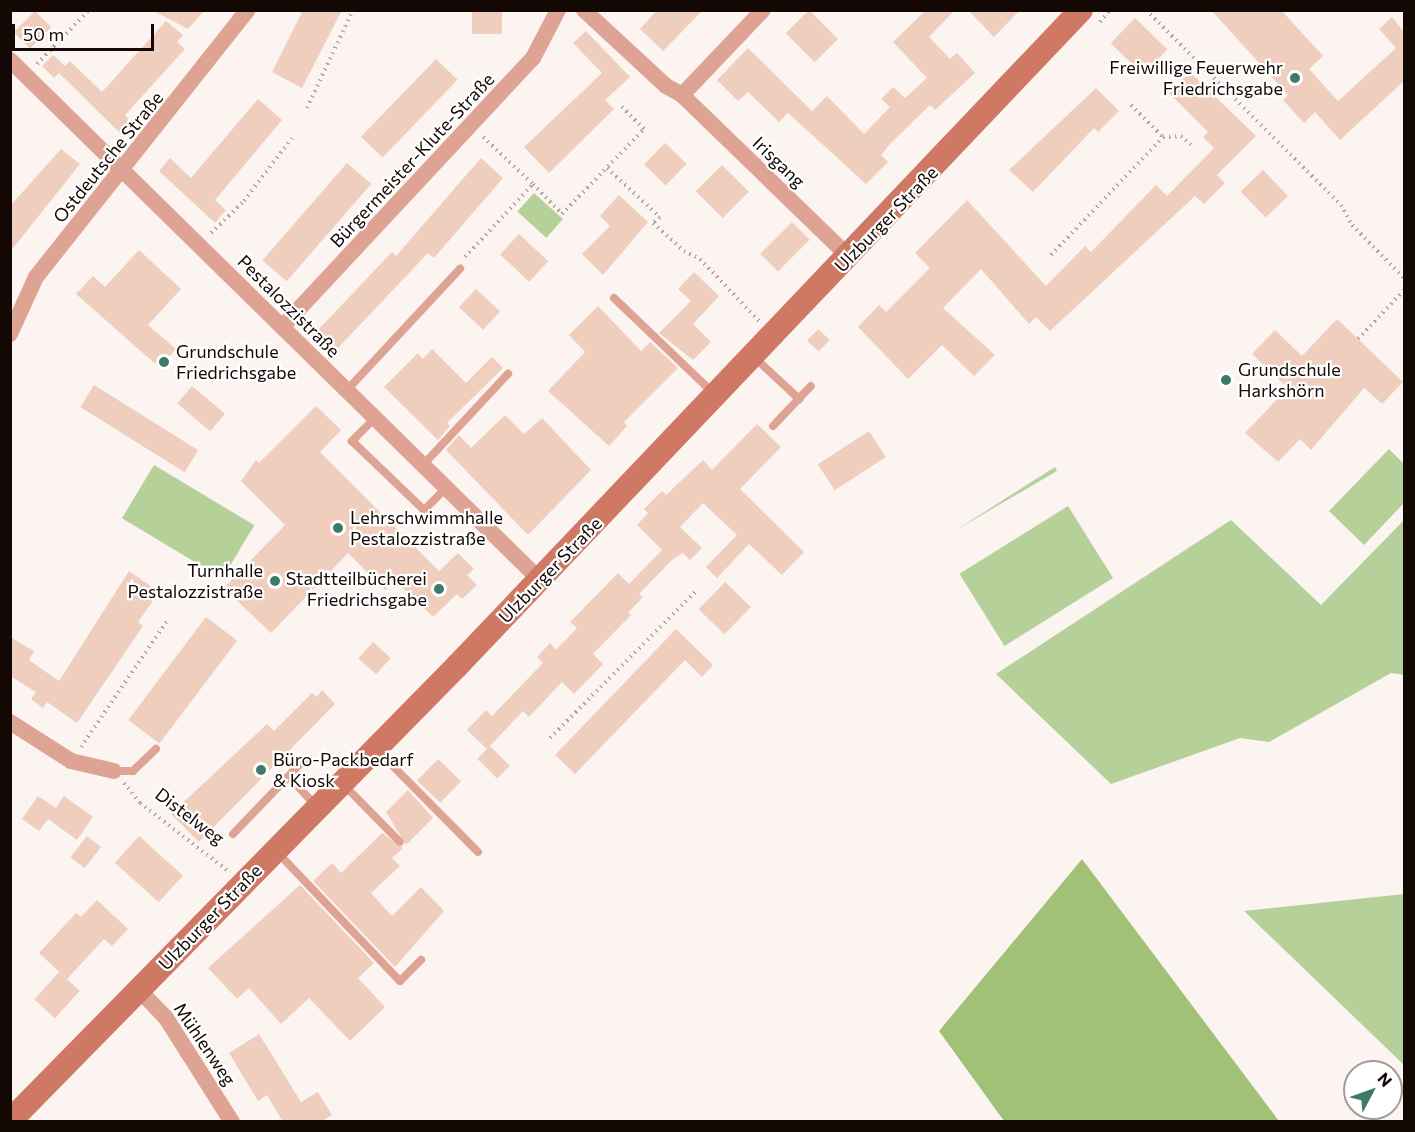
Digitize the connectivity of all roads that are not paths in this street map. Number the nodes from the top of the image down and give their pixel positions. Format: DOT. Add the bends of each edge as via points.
graph roads {
  1 [pos="248,10"];
  2 [pos="558,10"];
  3 [pos="584,10"];
  4 [pos="763,10"];
  5 [pos="1081,10"];
  6 [pos="10,60"];
  7 [pos="682,95"];
  8 [pos="126,169"];
  9 [pos="849,257"];
  10 [pos="460,269"];
  11 [pos="614,298"];
  12 [pos="282,327"];
  13 [pos="10,334"];
  14 [pos="754,357"];
  15 [pos="508,374"];
  16 [pos="811,386"];
  17 [pos="347,390"];
  18 [pos="717,396"];
  19 [pos="799,399"];
  20 [pos="375,418"];
  21 [pos="773,426"];
  22 [pos="423,465"];
  23 [pos="446,488"];
  24 [pos="540,580"];
  25 [pos="10,722"];
  26 [pos="156,749"];
  27 [pos="376,749"];
  28 [pos="306,759"];
  29 [pos="114,771"];
  30 [pos="289,777"];
  31 [pos="342,783"];
  32 [pos="318,808"];
  33 [pos="233,834"];
  34 [pos="400,842"];
  35 [pos="275,850"];
  36 [pos="478,852"];
  37 [pos="421,960"];
  38 [pos="141,991"];
  39 [pos="15,1109"];
  40 [pos="232,1122"];
  1 -- 8 [label="street, Ostdeutsche Straße"];
  2 -- 12 [label="street, Bürgermeister-Klute-Straße" via="533,58"];
  3 -- 7 [label="street, Irisgang" via="666,86"];
  4 -- 7 [label="street"];
  5 -- 9 [label="main road, Ulzburger Straße"];
  6 -- 8 [label="street, Pestalozzistraße"];
  7 -- 9 [label="street, Irisgang"];
  8 -- 12 [label="street, Pestalozzistraße"];
  8 -- 13 [label="street, Ostdeutsche Straße" via="36,277"];
  9 -- 14 [label="main road, Ulzburger Straße"];
  10 -- 17 [label="lane"];
  11 -- 18 [label="lane"];
  12 -- 17 [label="street, Pestalozzistraße"];
  14 -- 18 [label="main road, Ulzburger Straße"];
  14 -- 19 [label="lane"];
  15 -- 22 [label="lane"];
  16 -- 19 [label="lane"];
  17 -- 20 [label="street, Pestalozzistraße"];
  18 -- 24 [label="main road, Ulzburger Straße"];
  19 -- 21 [label="lane"];
  20 -- 22 [label="street, Pestalozzistraße"];
  20 -- 23 [label="lane" via="352,441 424,510"];
  22 -- 23 [label="street, Pestalozzistraße"];
  23 -- 24 [label="street, Pestalozzistraße"];
  24 -- 27 [label="main road, Ulzburger Straße"];
  25 -- 29 [label="street" via="71,761"];
  26 -- 29 [label="lane" via="134,771"];
  27 -- 31 [label="main road, Ulzburger Straße"];
  27 -- 36 [label="lane"];
  28 -- 30 [label="lane"];
  30 -- 32 [label="lane"];
  30 -- 33 [label="lane"];
  31 -- 32 [label="main road, Ulzburger Straße"];
  31 -- 34 [label="lane"];
  32 -- 35 [label="main road, Ulzburger Straße"];
  35 -- 37 [label="lane" via="400,981"];
  35 -- 38 [label="main road, Ulzburger Straße"];
  38 -- 39 [label="main road, Ulzburger Straße"];
  38 -- 40 [label="street, Mühlenweg" via="166,1018"];
}
